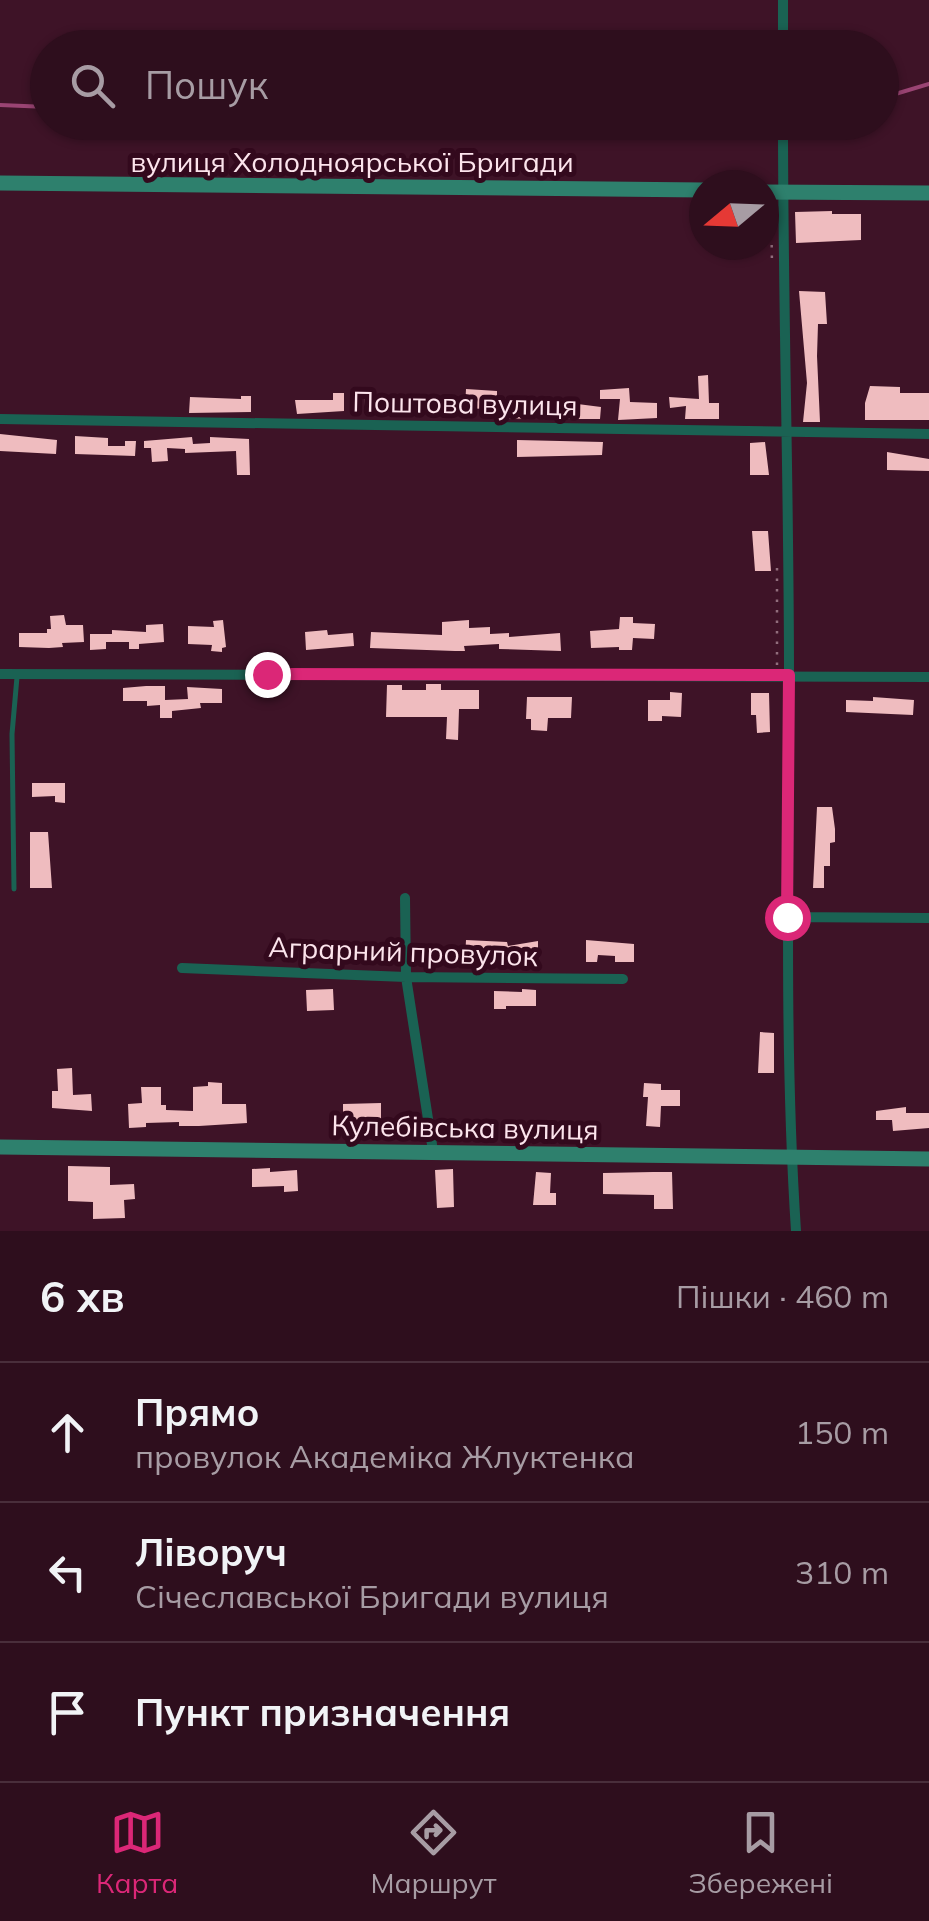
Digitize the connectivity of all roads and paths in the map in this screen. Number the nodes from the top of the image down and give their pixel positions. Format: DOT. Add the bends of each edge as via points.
graph roads {
  1 [pos="783,0"];
  2 [pos="783,30"];
  3 [pos="783,140"];
  4 [pos="0,183"];
  5 [pos="689,190"];
  6 [pos="779,192"];
  7 [pos="783,192"];
  8 [pos="929,193"];
  9 [pos="0,419"];
  10 [pos="787,431"];
  11 [pos="929,434"];
  12 [pos="0,674"];
  13 [pos="18,674"];
  14 [pos="789,675"];
  15 [pos="929,676"];
  16 [pos="14,889"];
  17 [pos="405,898"];
  18 [pos="787,917"];
  19 [pos="929,918"];
  20 [pos="182,968"];
  21 [pos="406,977"];
  22 [pos="623,979"];
  23 [pos="0,1147"];
  24 [pos="434,1152"];
  25 [pos="791,1158"];
  26 [pos="929,1158"];
  27 [pos="796,1231"];
  1 -- 2 [label="street"];
  3 -- 7 [label="street"];
  4 -- 5 [label="street, вулиця Холодноярської Бригади"];
  6 -- 7 [label="street"];
  7 -- 8 [label="street"];
  7 -- 10 [label="street"];
  9 -- 10 [label="street, Поштова вулиця"];
  10 -- 11 [label="street, Поштова вулиця"];
  10 -- 14 [label="street"];
  12 -- 13 [label="street"];
  13 -- 14 [label="street"];
  13 -- 16 [label="lane"];
  14 -- 15 [label="street"];
  14 -- 18 [label="street"];
  17 -- 21 [label="street"];
  18 -- 19 [label="street"];
  18 -- 25 [label="street"];
  20 -- 21 [label="street, Аграрний провулок"];
  21 -- 22 [label="street, Аграрний провулок"];
  21 -- 24 [label="street"];
  23 -- 24 [label="street, Кулебівська вулиця"];
  24 -- 25 [label="street, Кулебівська вулиця"];
  25 -- 26 [label="street, Кулебівська вулиця"];
  25 -- 27 [label="street"];
}
